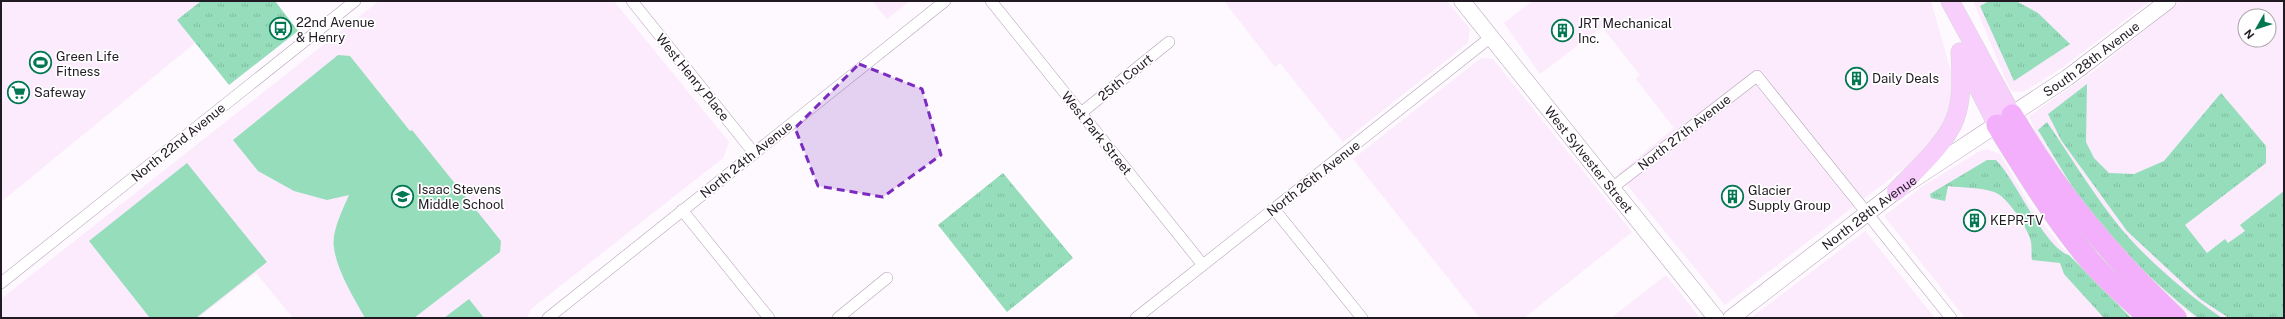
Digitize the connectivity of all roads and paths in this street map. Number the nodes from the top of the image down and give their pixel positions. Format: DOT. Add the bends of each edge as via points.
graph roads {
  1 [pos="355,1"];
  2 [pos="632,1"];
  3 [pos="945,1"];
  4 [pos="991,1"];
  5 [pos="1462,1"];
  6 [pos="2168,1"];
  7 [pos="1952,6"];
  8 [pos="1490,37"];
  9 [pos="1169,42"];
  10 [pos="1960,52"];
  11 [pos="1081,113"];
  12 [pos="2005,120"];
  13 [pos="754,153"];
  14 [pos="1612,188"];
  15 [pos="1896,191"];
  16 [pos="1274,209"];
  17 [pos="682,210"];
  18 [pos="1867,213"];
  19 [pos="1203,265"];
  20 [pos="887,278"];
  21 [pos="1,283"];
  22 [pos="548,318"];
  23 [pos="769,318"];
  24 [pos="838,318"];
  25 [pos="1136,318"];
  26 [pos="1362,318"];
  27 [pos="1716,318"];
  28 [pos="1731,318"];
  29 [pos="1950,318"];
  30 [pos="2150,318"];
  31 [pos="2176,318"];
  1 -- 21 [label="street, North 22nd Avenue"];
  2 -- 13 [label="street, West Henry Place"];
  3 -- 13 [label="street, North 24th Avenue"];
  4 -- 11 [label="street, West Park Street"];
  5 -- 8 [label="street, West Sylvester Street"];
  6 -- 12 [label="street, South 28th Avenue" via="2096,58"];
  7 -- 10 [label="main road"];
  7 -- 12 [label="main road"];
  8 -- 14 [label="street, West Sylvester Street"];
  8 -- 16 [label="street, North 26th Avenue"];
  9 -- 11 [label="street, 25th Court"];
  10 -- 12 [label="main road"];
  10 -- 15 [label="main road" via="1962,82 1955,119 1945,137"];
  11 -- 19 [label="street, West Park Street"];
  12 -- 15 [label="street, North 28th Avenue"];
  12 -- 30 [label="highway" via="2028,175 2071,237 2118,289"];
  12 -- 31 [label="highway" via="2090,229 2137,281"];
  13 -- 17 [label="street, North 24th Avenue"];
  14 -- 18 [label="street, North 27th Avenue" via="1757,76"];
  14 -- 27 [label="street, West Sylvester Street"];
  15 -- 18 [label="street, North 28th Avenue"];
  16 -- 19 [label="street, North 26th Avenue"];
  16 -- 26 [label="street"];
  17 -- 22 [label="street, North 24th Avenue"];
  17 -- 23 [label="street"];
  18 -- 28 [label="street, North 28th Avenue"];
  18 -- 29 [label="street"];
  19 -- 25 [label="street, North 26th Avenue"];
  20 -- 24 [label="street"];
}
